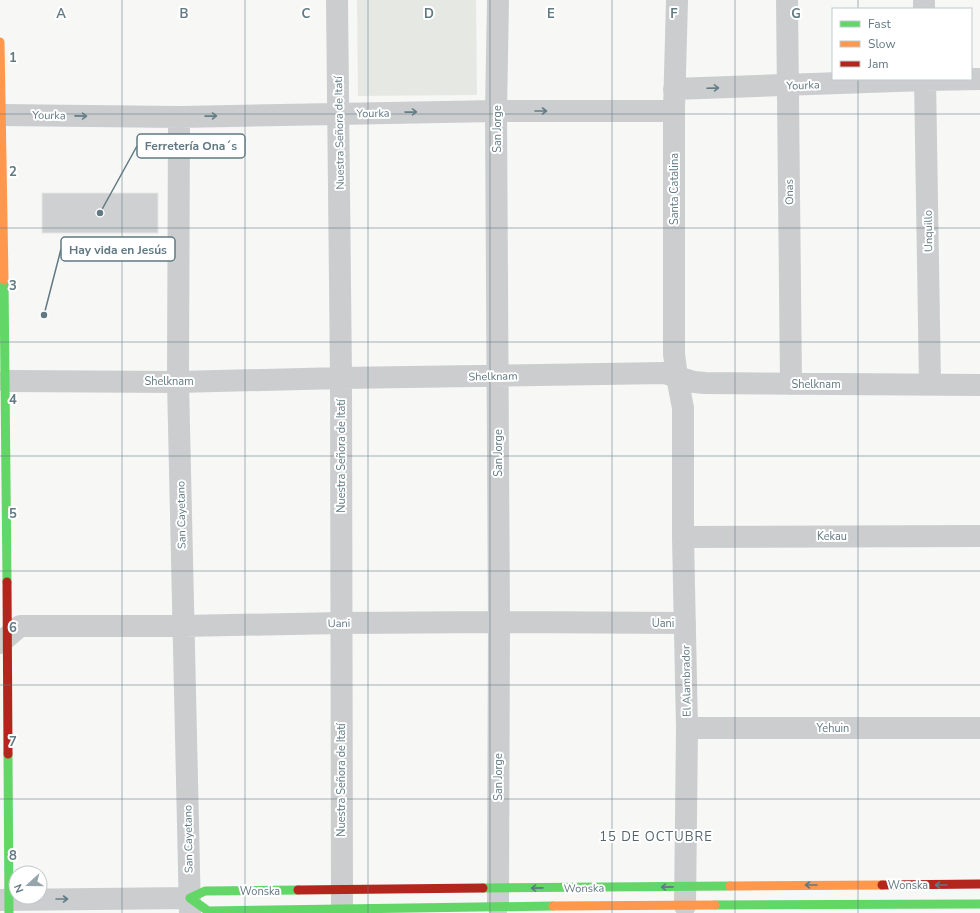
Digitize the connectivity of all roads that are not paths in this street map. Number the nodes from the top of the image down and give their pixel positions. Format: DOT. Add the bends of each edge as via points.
graph roads {
  1 [pos="337,0"];
  2 [pos="498,0"];
  3 [pos="677,0"];
  4 [pos="787,0"];
  5 [pos="0,42"];
  6 [pos="925,80"];
  7 [pos="788,85"];
  8 [pos="674,89"];
  9 [pos="496,111"];
  10 [pos="674,111"];
  11 [pos="0,114"];
  12 [pos="338,114"];
  13 [pos="179,117"];
  14 [pos="1,261"];
  15 [pos="498,376"];
  16 [pos="677,377"];
  17 [pos="341,378"];
  18 [pos="6,381"];
  19 [pos="178,382"];
  20 [pos="790,384"];
  21 [pos="930,384"];
  22 [pos="980,385"];
  23 [pos="3,409"];
  24 [pos="3,525"];
  25 [pos="980,536"];
  26 [pos="683,537"];
  27 [pos="499,622"];
  28 [pos="341,623"];
  29 [pos="684,623"];
  30 [pos="183,626"];
  31 [pos="3,640"];
  32 [pos="687,728"];
  33 [pos="980,728"];
  34 [pos="4,770"];
  35 [pos="980,884"];
  36 [pos="498,898"];
  37 [pos="685,901"];
  38 [pos="6,904"];
  39 [pos="342,904"];
  40 [pos="980,904"];
  41 [pos="190,906"];
  1 -- 12 [label="street, Nuestra Señora de Itatí"];
  2 -- 9 [label="street, San Jorge"];
  3 -- 8 [label="street, Santa Catalina"];
  4 -- 7 [label="street, Onas"];
  5 -- 11 [label="street"];
  6 -- 7 [label="street, Yourka"];
  6 -- 21 [label="street, Unquillo"];
  8 -- 7 [label="street, Yourka, one-way"];
  7 -- 20 [label="street, Onas"];
  8 -- 10 [label="street, Santa Catalina"];
  9 -- 10 [label="street, Yourka, one-way"];
  12 -- 9 [label="street, Yourka, one-way"];
  9 -- 15 [label="street, San Jorge"];
  10 -- 16 [label="street, Santa Catalina" via="674,354"];
  11 -- 13 [label="street, Yourka, one-way"];
  11 -- 14 [label="street"];
  13 -- 12 [label="street, Yourka, one-way"];
  12 -- 17 [label="street, Nuestra Señora de Itatí"];
  13 -- 19 [label="street, San Cayetano"];
  14 -- 18 [label="street"];
  15 -- 16 [label="street, Shelknam" via="664,373"];
  15 -- 17 [label="street, Shelknam"];
  15 -- 27 [label="street, San Jorge"];
  16 -- 20 [label="street, Shelknam" via="705,383"];
  16 -- 26 [label="street, El Alambrador" via="683,408"];
  17 -- 19 [label="street, Shelknam"];
  17 -- 28 [label="street, Nuestra Señora de Itatí"];
  18 -- 19 [label="street, Shelknam"];
  18 -- 23 [label="street"];
  19 -- 30 [label="street, San Cayetano"];
  20 -- 21 [label="street, Shelknam"];
  21 -- 22 [label="street, Shelknam"];
  23 -- 24 [label="street"];
  24 -- 31 [label="street"];
  25 -- 26 [label="street, Kekau"];
  26 -- 29 [label="street, El Alambrador"];
  27 -- 28 [label="street, Uani"];
  27 -- 29 [label="street, Uani"];
  27 -- 36 [label="street, San Jorge"];
  28 -- 30 [label="street, Uani"];
  28 -- 39 [label="street, Nuestra Señora de Itatí"];
  29 -- 32 [label="street, El Alambrador"];
  30 -- 31 [label="street, Uani" via="20,626"];
  30 -- 41 [label="street, San Cayetano"];
  31 -- 34 [label="street"];
  32 -- 33 [label="street, Yehuin"];
  32 -- 37 [label="street, El Alambrador"];
  34 -- 38 [label="street"];
  35 -- 37 [label="street, Wonska, one-way"];
  37 -- 36 [label="street, Wonska, one-way"];
  36 -- 37 [label="street, Wonska"];
  36 -- 39 [label="street, Wonska"];
  36 -- 39 [label="street, Wonska"];
  37 -- 40 [label="street, Wonska"];
  38 -- 41 [label="street, Wonska, one-way"];
  39 -- 41 [label="street, Wonska" via="208,910"];
  39 -- 41 [label="street, Wonska" via="205,891"];
}
